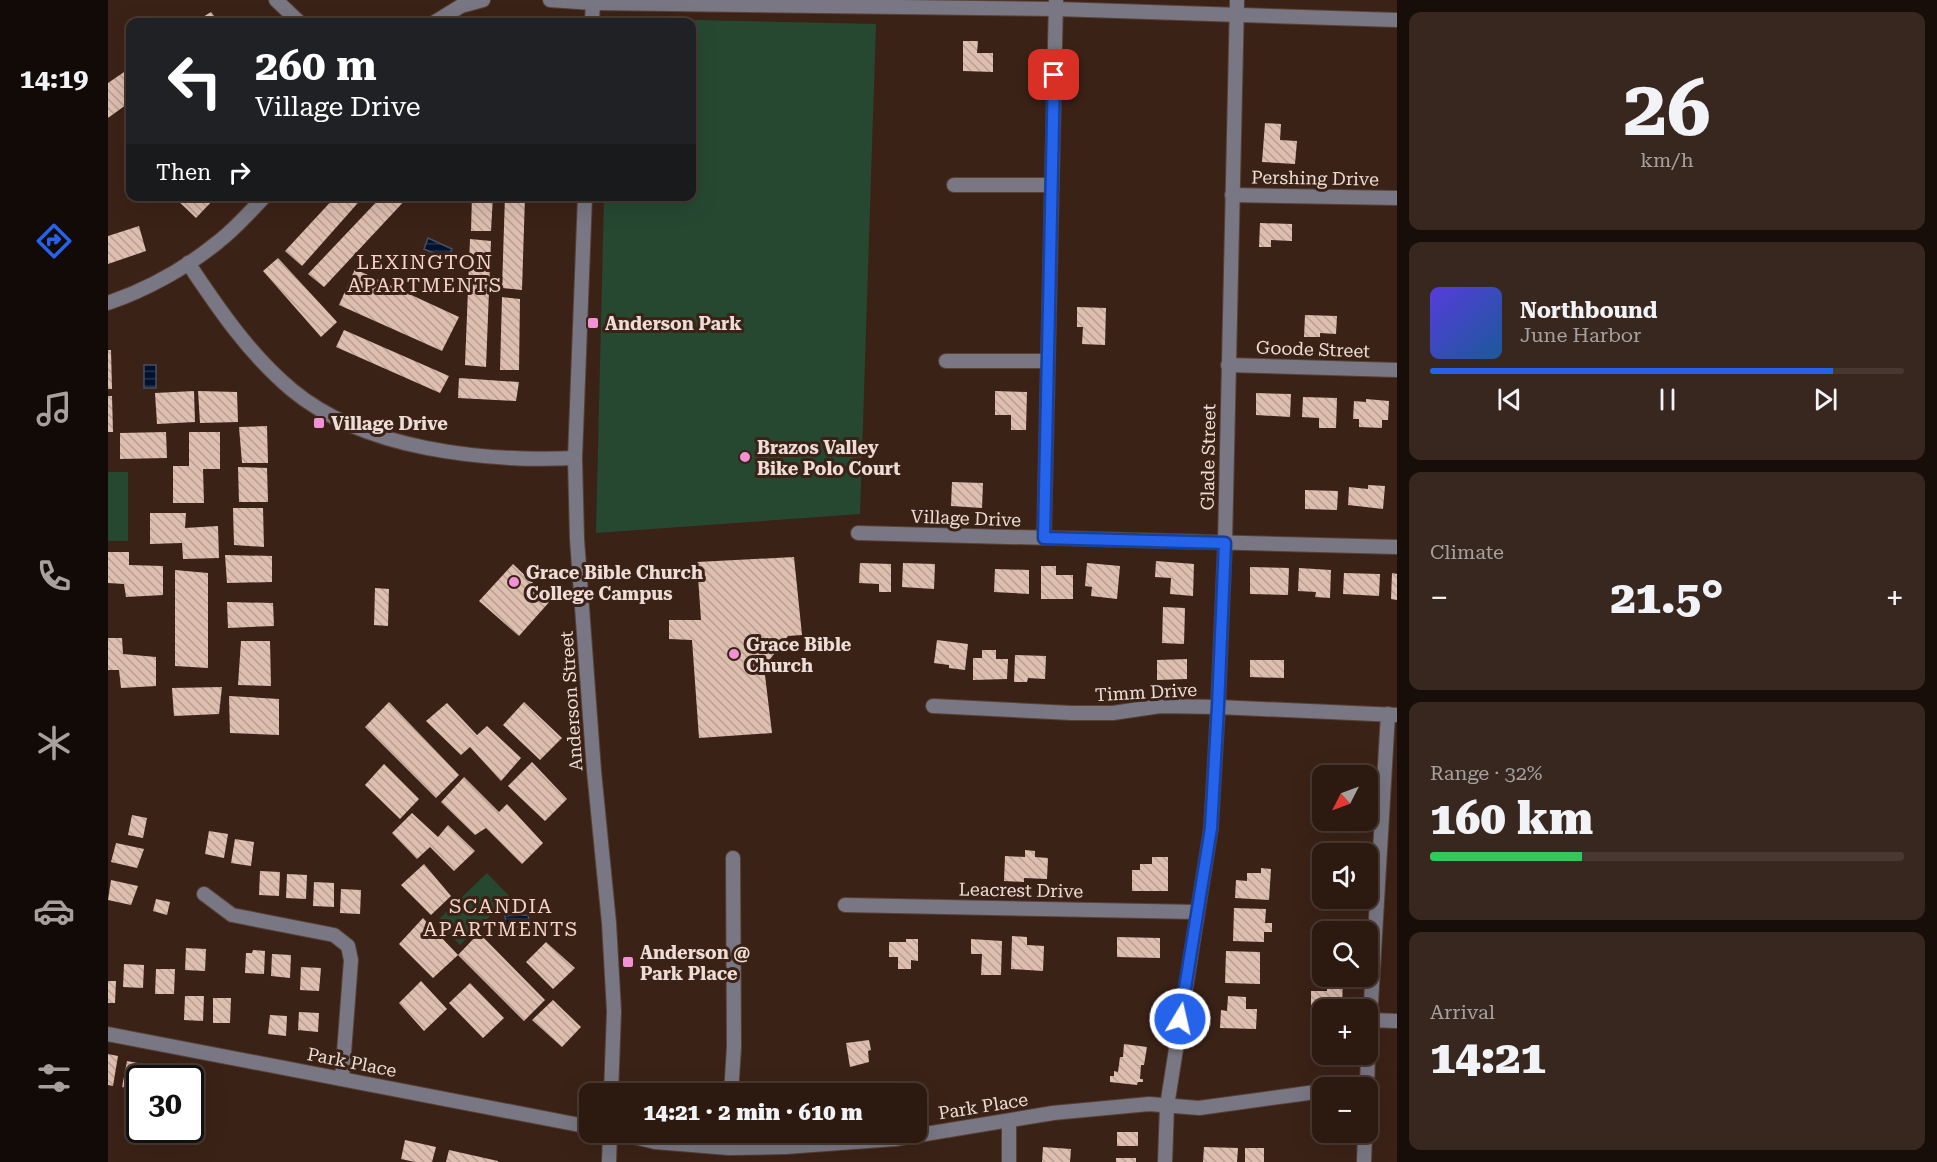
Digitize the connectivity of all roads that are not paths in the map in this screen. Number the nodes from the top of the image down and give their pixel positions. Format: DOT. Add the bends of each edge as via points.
graph roads {
  1 [pos="276,0"];
  2 [pos="483,0"];
  3 [pos="550,0"];
  4 [pos="593,2"];
  5 [pos="1056,4"];
  6 [pos="1237,7"];
  7 [pos="295,18"];
  8 [pos="442,18"];
  9 [pos="592,18"];
  10 [pos="1397,21"];
  11 [pos="954,185"];
  12 [pos="1052,185"];
  13 [pos="1232,195"];
  14 [pos="1397,198"];
  15 [pos="260,201"];
  16 [pos="585,201"];
  17 [pos="188,263"];
  18 [pos="108,303"];
  19 [pos="946,361"];
  20 [pos="1048,361"];
  21 [pos="1228,365"];
  22 [pos="1397,370"];
  23 [pos="575,458"];
  24 [pos="858,533"];
  25 [pos="1044,538"];
  26 [pos="1225,543"];
  27 [pos="1397,547"];
  28 [pos="933,706"];
  29 [pos="1218,706"];
  30 [pos="1393,714"];
  31 [pos="733,858"];
  32 [pos="204,894"];
  33 [pos="845,905"];
  34 [pos="1197,912"];
  35 [pos="1371,999"];
  36 [pos="1378,1020"];
  37 [pos="1397,1021"];
  38 [pos="108,1034"];
  39 [pos="342,1078"];
  40 [pos="611,1083"];
  41 [pos="732,1083"];
  42 [pos="1312,1093"];
  43 [pos="1167,1106"];
  44 [pos="1009,1121"];
  45 [pos="579,1125"];
  46 [pos="611,1143"];
  47 [pos="667,1143"];
  48 [pos="729,1143"];
  49 [pos="1365,1143"];
  50 [pos="729,1148"];
  51 [pos="609,1162"];
  52 [pos="1009,1162"];
  53 [pos="1165,1162"];
  54 [pos="1364,1162"];
  1 -- 7 [label="street"];
  2 -- 8 [label="street" via="461,6"];
  3 -- 4 [label="street"];
  4 -- 5 [label="street"];
  4 -- 9 [label="street"];
  5 -- 6 [label="street"];
  5 -- 12 [label="street"];
  6 -- 10 [label="street"];
  6 -- 13 [label="street, Glade Street"];
  11 -- 12 [label="street"];
  12 -- 20 [label="street"];
  13 -- 14 [label="street, Pershing Drive"];
  13 -- 21 [label="street, Glade Street"];
  15 -- 17 [label="street" via="219,242"];
  16 -- 23 [label="street, Anderson Street"];
  17 -- 18 [label="street"];
  17 -- 23 [label="street" via="222,315 253,352 292,390 317,407 395,441 453,453 500,458"];
  19 -- 20 [label="street"];
  20 -- 25 [label="street"];
  21 -- 22 [label="street, Goode Street"];
  21 -- 26 [label="street, Glade Street"];
  23 -- 40 [label="street, Anderson Street" via="577,539 609,923 614,1011"];
  24 -- 25 [label="street, Village Drive"];
  25 -- 26 [label="street, Village Drive"];
  26 -- 27 [label="street, Village Drive"];
  26 -- 29 [label="street, Glade Street"];
  28 -- 29 [label="street, Timm Drive" via="1072,713"];
  29 -- 30 [label="street, Timm Drive"];
  29 -- 34 [label="street, Glade Street" via="1211,828"];
  30 -- 35 [label="street"];
  31 -- 41 [label="street"];
  32 -- 39 [label="street" via="232,915 334,935 348,946 351,960"];
  33 -- 34 [label="street, Leacrest Drive"];
  34 -- 43 [label="street, Glade Street"];
  36 -- 37 [label="street"];
  38 -- 39 [label="street, Park Place"];
  39 -- 45 [label="street, Park Place"];
  42 -- 43 [label="street, Park Place" via="1199,1108"];
  43 -- 44 [label="street, Park Place" via="1149,1104 1053,1113"];
  43 -- 53 [label="street, Glade Street"];
  44 -- 50 [label="street, Park Place" via="849,1143"];
  44 -- 52 [label="street"];
  46 -- 51 [label="street"];
  47 -- 50 [label="street, Park Place"];
  48 -- 50 [label="street"];
  49 -- 54 [label="street"];
}
